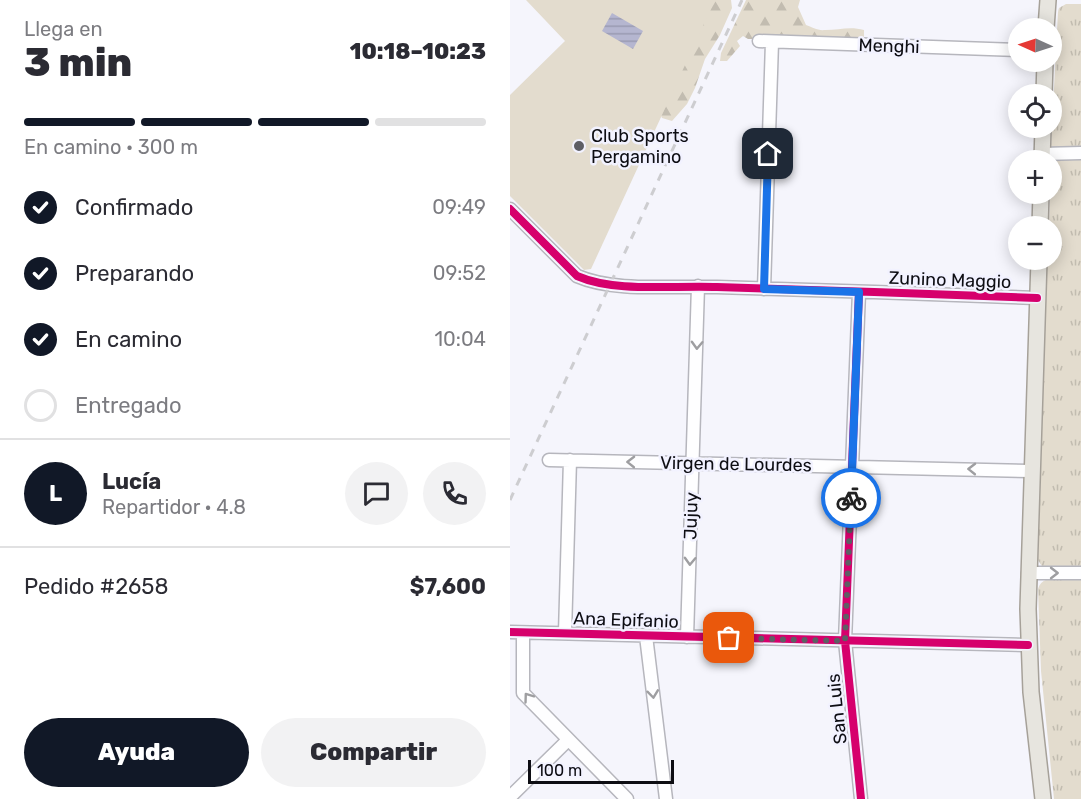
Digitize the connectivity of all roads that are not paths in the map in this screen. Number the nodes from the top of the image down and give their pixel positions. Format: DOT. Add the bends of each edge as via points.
graph roads {
  1 [pos="1048,0"];
  2 [pos="1047,18"];
  3 [pos="759,41"];
  4 [pos="772,42"];
  5 [pos="1008,50"];
  6 [pos="1081,153"];
  7 [pos="1062,155"];
  8 [pos="510,209"];
  9 [pos="1038,270"];
  10 [pos="699,286"];
  11 [pos="764,289"];
  12 [pos="859,292"];
  13 [pos="1037,298"];
  14 [pos="549,460"];
  15 [pos="570,460"];
  16 [pos="693,463"];
  17 [pos="852,466"];
  18 [pos="1031,471"];
  19 [pos="1028,573"];
  20 [pos="1081,573"];
  21 [pos="510,632"];
  22 [pos="523,633"];
  23 [pos="565,633"];
  24 [pos="646,636"];
  25 [pos="687,637"];
  26 [pos="845,641"];
  27 [pos="1028,645"];
  28 [pos="568,740"];
  29 [pos="510,797"];
  30 [pos="627,799"];
  31 [pos="666,799"];
  32 [pos="861,799"];
  33 [pos="1043,799"];
  1 -- 2 [label="main road"];
  3 -- 4 [label="street, Menghi"];
  4 -- 5 [label="street, Menghi"];
  4 -- 11 [label="street"];
  6 -- 7 [label="street"];
  8 -- 10 [label="street, Zunino Maggio" via="577,276 609,285"];
  9 -- 13 [label="main road"];
  10 -- 11 [label="street, Zunino Maggio"];
  10 -- 16 [label="street, Jujuy, one-way"];
  11 -- 12 [label="street, Zunino Maggio"];
  12 -- 13 [label="street, Zunino Maggio"];
  12 -- 17 [label="street, San Luis"];
  13 -- 18 [label="main road"];
  14 -- 15 [label="street, Virgen de Lourdes"];
  16 -- 15 [label="street, Virgen de Lourdes, one-way"];
  15 -- 23 [label="street"];
  16 -- 17 [label="street, Virgen de Lourdes"];
  16 -- 25 [label="street, Jujuy, one-way"];
  18 -- 17 [label="street, Virgen de Lourdes, one-way"];
  17 -- 26 [label="street, San Luis"];
  18 -- 19 [label="main road"];
  19 -- 20 [label="street, one-way"];
  19 -- 27 [label="main road"];
  21 -- 22 [label="street, Ana Epifanio"];
  22 -- 23 [label="street, Ana Epifanio"];
  28 -- 22 [label="street, one-way" via="523,693"];
  23 -- 24 [label="street, Ana Epifanio"];
  24 -- 25 [label="street, Ana Epifanio"];
  24 -- 31 [label="street, one-way"];
  25 -- 26 [label="street, Ana Epifanio"];
  26 -- 27 [label="street, Ana Epifanio"];
  26 -- 32 [label="street, San Luis"];
  27 -- 33 [label="main road"];
  28 -- 29 [label="street"];
  28 -- 30 [label="street"];
}
